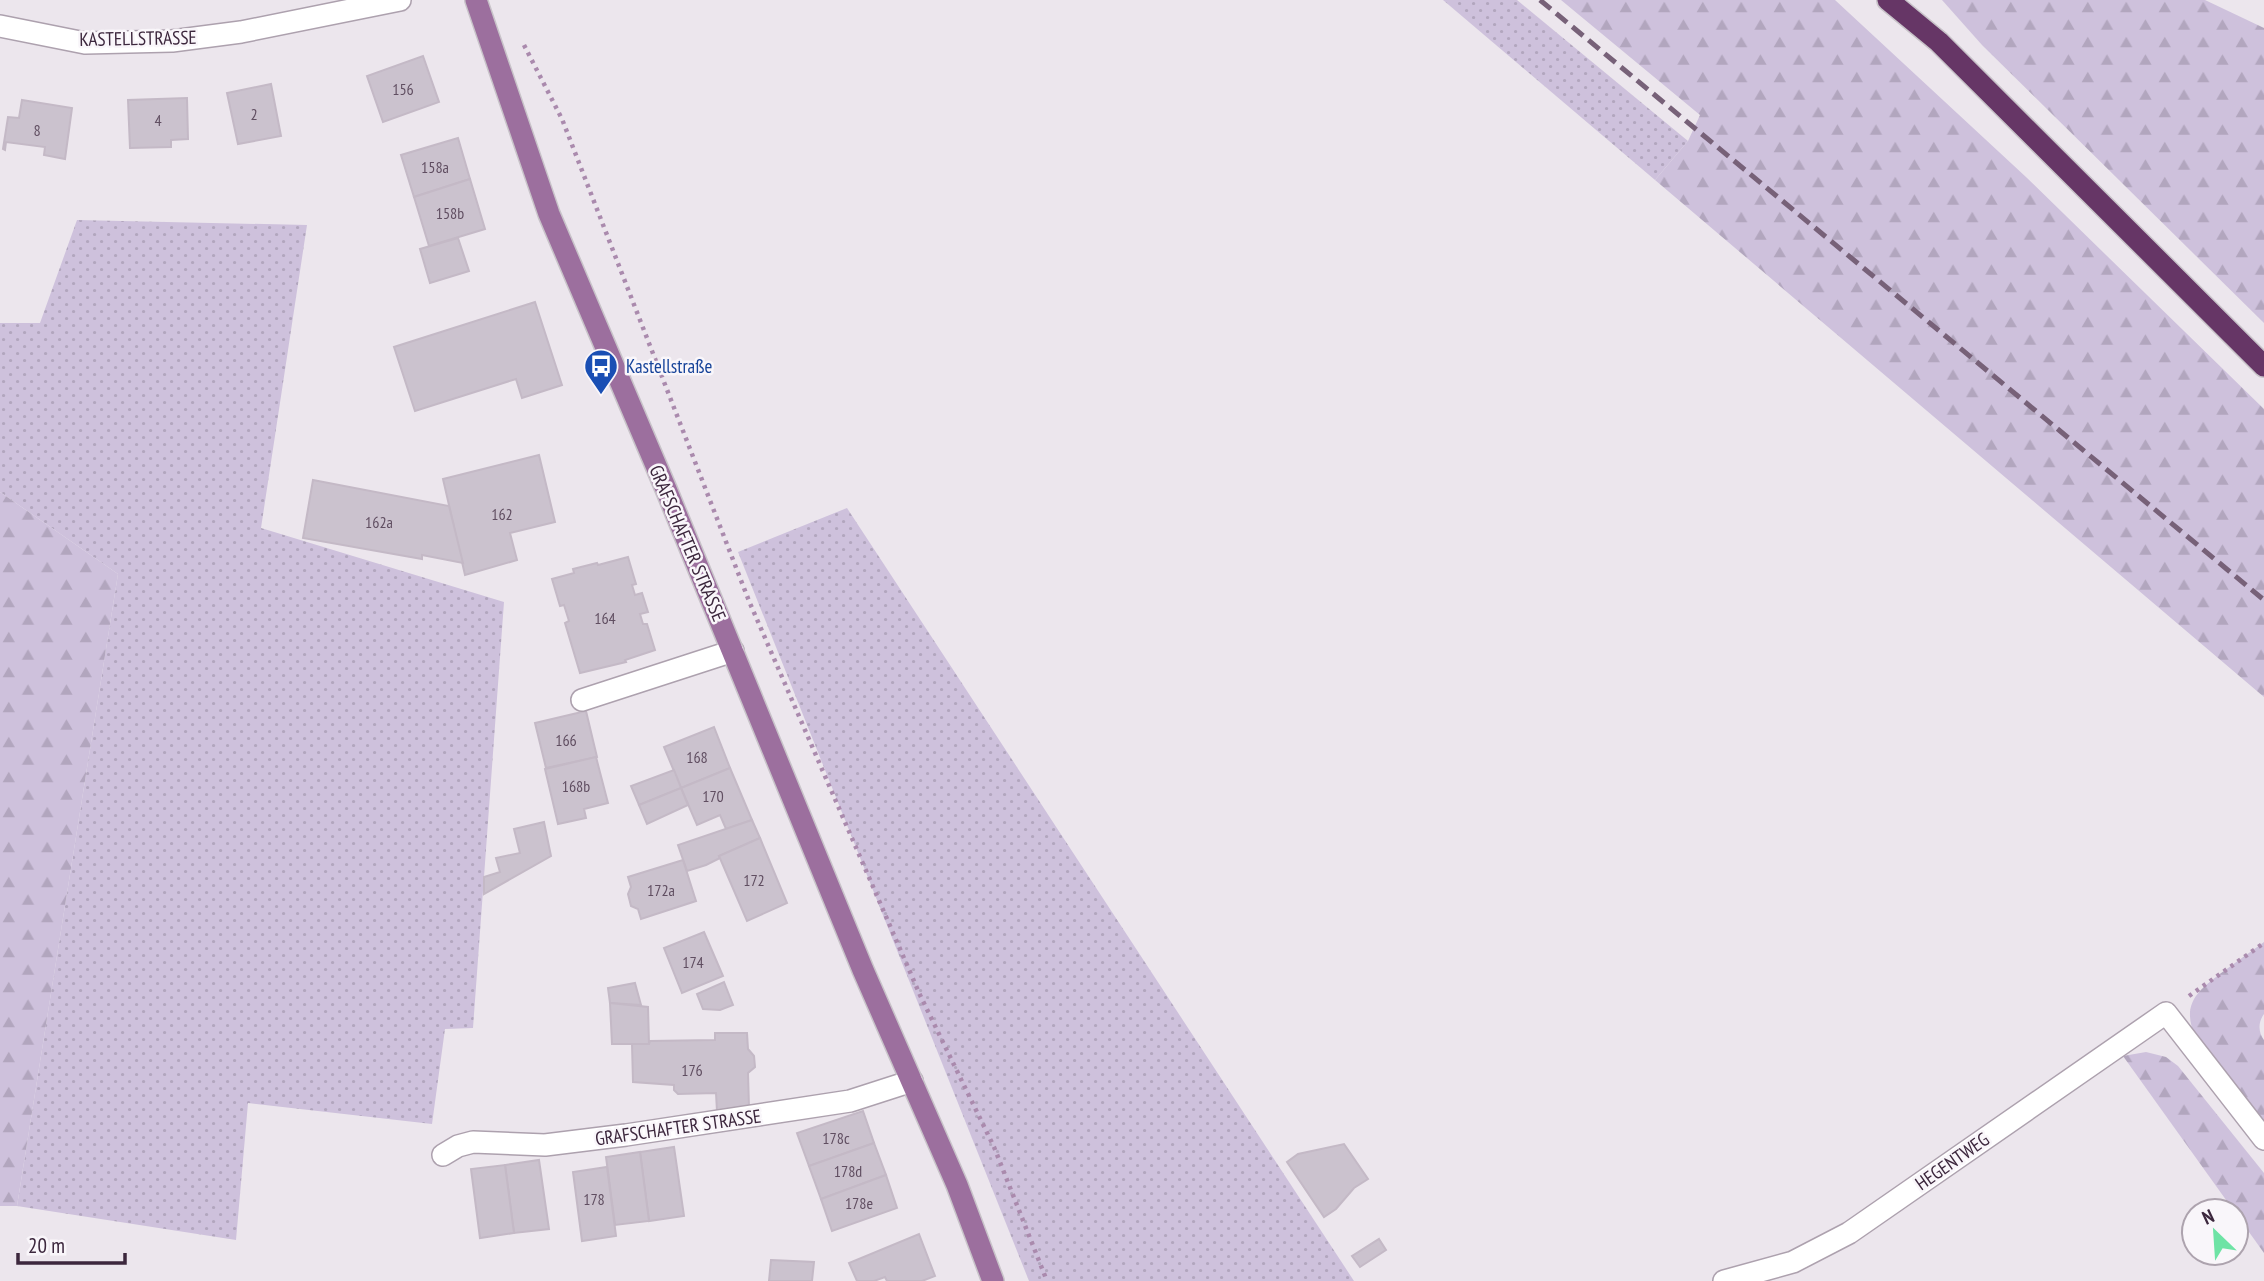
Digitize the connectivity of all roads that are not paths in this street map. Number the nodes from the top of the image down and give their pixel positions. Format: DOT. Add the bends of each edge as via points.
graph roads {
  1 [pos="401,0"];
  2 [pos="476,0"];
  3 [pos="1888,0"];
  4 [pos="1912,0"];
  5 [pos="0,26"];
  6 [pos="1939,42"];
  7 [pos="2264,366"];
  8 [pos="733,651"];
  9 [pos="582,700"];
  10 [pos="912,1081"];
  11 [pos="2264,1139"];
  12 [pos="443,1155"];
  13 [pos="993,1281"];
  14 [pos="1724,1281"];
  1 -- 5 [label="street, KASTELLSTRASSE" via="172,41 85,43"];
  2 -- 8 [label="main road, GRAFSCHAFTER STRASSE" via="549,214"];
  3 -- 6 [label="highway"];
  4 -- 6 [label="highway"];
  6 -- 7 [label="highway"];
  8 -- 9 [label="street"];
  8 -- 10 [label="main road, GRAFSCHAFTER STRASSE"];
  10 -- 12 [label="street, GRAFSCHAFTER STRASSE" via="850,1101 545,1145 473,1142"];
  10 -- 13 [label="main road, GRAFSCHAFTER STRASSE"];
  11 -- 14 [label="street, HEGENTWEG" via="2166,1013 1849,1233 1793,1262"];
}
